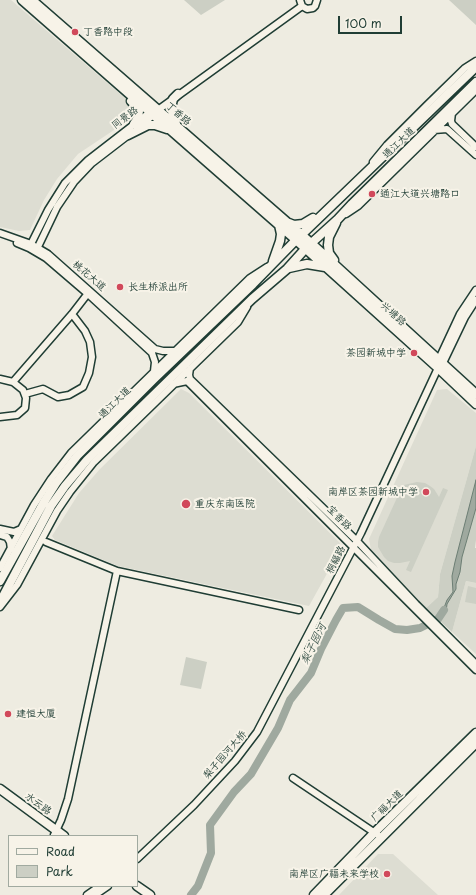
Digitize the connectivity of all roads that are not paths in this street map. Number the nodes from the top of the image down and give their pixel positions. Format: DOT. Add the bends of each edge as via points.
graph roads {
  1 [pos="22,0"];
  2 [pos="32,0"];
  3 [pos="317,0"];
  4 [pos="301,3"];
  5 [pos="476,61"];
  6 [pos="476,67"];
  7 [pos="476,82"];
  8 [pos="120,86"];
  9 [pos="476,90"];
  10 [pos="178,94"];
  11 [pos="154,112"];
  12 [pos="452,114"];
  13 [pos="134,124"];
  14 [pos="174,129"];
  15 [pos="434,130"];
  16 [pos="128,135"];
  17 [pos="476,146"];
  18 [pos="476,155"];
  19 [pos="357,181"];
  20 [pos="337,200"];
  21 [pos="338,220"];
  22 [pos="282,223"];
  23 [pos="0,233"];
  24 [pos="298,237"];
  25 [pos="0,238"];
  26 [pos="30,246"];
  27 [pos="308,246"];
  28 [pos="36,250"];
  29 [pos="273,263"];
  30 [pos="326,267"];
  31 [pos="286,269"];
  32 [pos="341,271"];
  33 [pos="476,290"];
  34 [pos="89,292"];
  35 [pos="252,299"];
  36 [pos="476,300"];
  37 [pos="72,314"];
  38 [pos="154,351"];
  39 [pos="175,351"];
  40 [pos="440,363"];
  41 [pos="190,368"];
  42 [pos="154,372"];
  43 [pos="0,379"];
  44 [pos="188,380"];
  45 [pos="13,382"];
  46 [pos="173,384"];
  47 [pos="25,394"];
  48 [pos="476,394"];
  49 [pos="476,404"];
  50 [pos="0,417"];
  51 [pos="0,529"];
  52 [pos="21,529"];
  53 [pos="8,534"];
  54 [pos="46,534"];
  55 [pos="0,535"];
  56 [pos="357,541"];
  57 [pos="46,542"];
  58 [pos="354,547"];
  59 [pos="37,549"];
  60 [pos="9,552"];
  61 [pos="117,571"];
  62 [pos="1,574"];
  63 [pos="0,602"];
  64 [pos="414,606"];
  65 [pos="0,608"];
  66 [pos="299,610"];
  67 [pos="441,632"];
  68 [pos="476,664"];
  69 [pos="476,670"];
  70 [pos="267,715"];
  71 [pos="476,733"];
  72 [pos="476,743"];
  73 [pos="293,778"];
  74 [pos="0,789"];
  75 [pos="0,794"];
  76 [pos="56,834"];
  77 [pos="378,835"];
  78 [pos="138,858"];
  79 [pos="99,887"];
  80 [pos="107,887"];
  81 [pos="130,887"];
  82 [pos="138,887"];
  83 [pos="87,895"];
  84 [pos="95,895"];
  85 [pos="142,895"];
  86 [pos="150,895"];
  87 [pos="314,895"];
  88 [pos="324,895"];
  1 -- 8 [label="main road, 丁香路"];
  2 -- 11 [label="main road, 丁香路"];
  3 -- 4 [label="street, 同景路" via="312,8 307,9"];
  4 -- 10 [label="street, 同景路"];
  5 -- 19 [label="street, 通江大道" via="465,68 387,145"];
  6 -- 19 [label="main road, 通江大道"];
  7 -- 21 [label="main road, 通江大道" via="357,198"];
  8 -- 11 [label="main road, 丁香路"];
  8 -- 13 [label="main road" via="138,109 138,118"];
  9 -- 12 [label="street, 通江大道"];
  10 -- 11 [label="street, 同景路"];
  10 -- 14 [label="main road" via="173,99 171,108"];
  11 -- 13 [label="street, 同景路"];
  11 -- 14 [label="main road, 丁香路"];
  11 -- 16 [label="street"];
  12 -- 15 [label="street, 通江大道"];
  12 -- 17 [label="street" via="452,124"];
  13 -- 26 [label="street, 同景路" via="98,151 65,183"];
  14 -- 16 [label="main road" via="148,125"];
  14 -- 22 [label="main road, 丁香路"];
  15 -- 18 [label="street" via="447,129"];
  15 -- 21 [label="street, 通江大道" via="358,206"];
  16 -- 28 [label="street" via="92,163 74,182 57,207"];
  19 -- 20 [label="main road, 通江大道"];
  20 -- 22 [label="main road" via="303,224"];
  20 -- 24 [label="main road, 通江大道"];
  21 -- 27 [label="main road, 通江大道"];
  21 -- 32 [label="main road" via="329,237 328,249"];
  22 -- 24 [label="main road, 丁香路"];
  22 -- 29 [label="main road"];
  23 -- 26 [label="street, 桃花大道"];
  24 -- 27 [label="main road, 兴塘路"];
  24 -- 29 [label="main road, 通江大道"];
  25 -- 26 [label="street, 桃花大道"];
  26 -- 28 [label="street, 桃花大道"];
  27 -- 30 [label="main road, 兴塘路"];
  27 -- 31 [label="main road, 通江大道"];
  27 -- 32 [label="main road, 兴塘路"];
  28 -- 34 [label="street, 桃花大道"];
  29 -- 39 [label="street, 通江大道" via="250,278"];
  29 -- 62 [label="main road, 通江大道" via="77,456 56,483"];
  30 -- 31 [label="main road" via="307,264"];
  30 -- 40 [label="main road, 兴塘路"];
  31 -- 35 [label="main road, 通江大道"];
  32 -- 40 [label="main road, 兴塘路"];
  33 -- 40 [label="street, 桐福路" via="460,314"];
  34 -- 37 [label="street"];
  34 -- 38 [label="street, 桃花大道"];
  35 -- 41 [label="street, 通江大道" via="238,322"];
  35 -- 63 [label="main road, 通江大道" via="87,460 65,486 51,506"];
  36 -- 40 [label="street, 桐福路"];
  37 -- 45 [label="street"];
  37 -- 47 [label="street" via="90,342 92,357 83,387 69,395 58,397 43,389"];
  38 -- 39 [label="street"];
  38 -- 42 [label="street"];
  39 -- 42 [label="street, 通江大道"];
  40 -- 48 [label="main road, 兴塘路"];
  40 -- 49 [label="main road, 兴塘路"];
  40 -- 56 [label="street, 桐福路"];
  41 -- 44 [label="street"];
  41 -- 46 [label="street, 通江大道"];
  42 -- 52 [label="street, 通江大道" via="72,453 51,479"];
  43 -- 45 [label="street"];
  44 -- 46 [label="street"];
  44 -- 56 [label="street, 宝香路"];
  44 -- 58 [label="street, 宝香路"];
  45 -- 47 [label="street"];
  46 -- 54 [label="street, 通江大道" via="94,462 57,511"];
  47 -- 50 [label="street" via="25,408 16,415"];
  51 -- 53 [label="street"];
  52 -- 53 [label="street"];
  52 -- 60 [label="street, 通江大道"];
  53 -- 55 [label="street"];
  53 -- 60 [label="street"];
  54 -- 57 [label="street"];
  54 -- 59 [label="street, 通江大道"];
  56 -- 58 [label="street, 桐福路"];
  56 -- 64 [label="street, 宝香路"];
  57 -- 59 [label="street"];
  57 -- 61 [label="street"];
  58 -- 64 [label="street, 宝香路"];
  58 -- 70 [label="street, 桐福路"];
  59 -- 65 [label="street, 通江大道" via="17,585"];
  60 -- 62 [label="main road"];
  61 -- 66 [label="street"];
  61 -- 76 [label="street" via="68,799"];
  64 -- 67 [label="street, 宝香路"];
  67 -- 68 [label="street, 宝香路"];
  67 -- 69 [label="street, 宝香路"];
  70 -- 78 [label="street, 梨子园河大桥" via="246,747 194,804"];
  71 -- 77 [label="main road, 广福大道"];
  72 -- 77 [label="main road, 广福大道"];
  73 -- 77 [label="street"];
  74 -- 76 [label="main road, 水云路"];
  75 -- 76 [label="main road, 水云路"];
  77 -- 87 [label="main road, 广福大道"];
  77 -- 88 [label="main road, 广福大道"];
  79 -- 83 [label="street"];
  80 -- 84 [label="street"];
  81 -- 85 [label="main road"];
  82 -- 86 [label="main road"];
}
